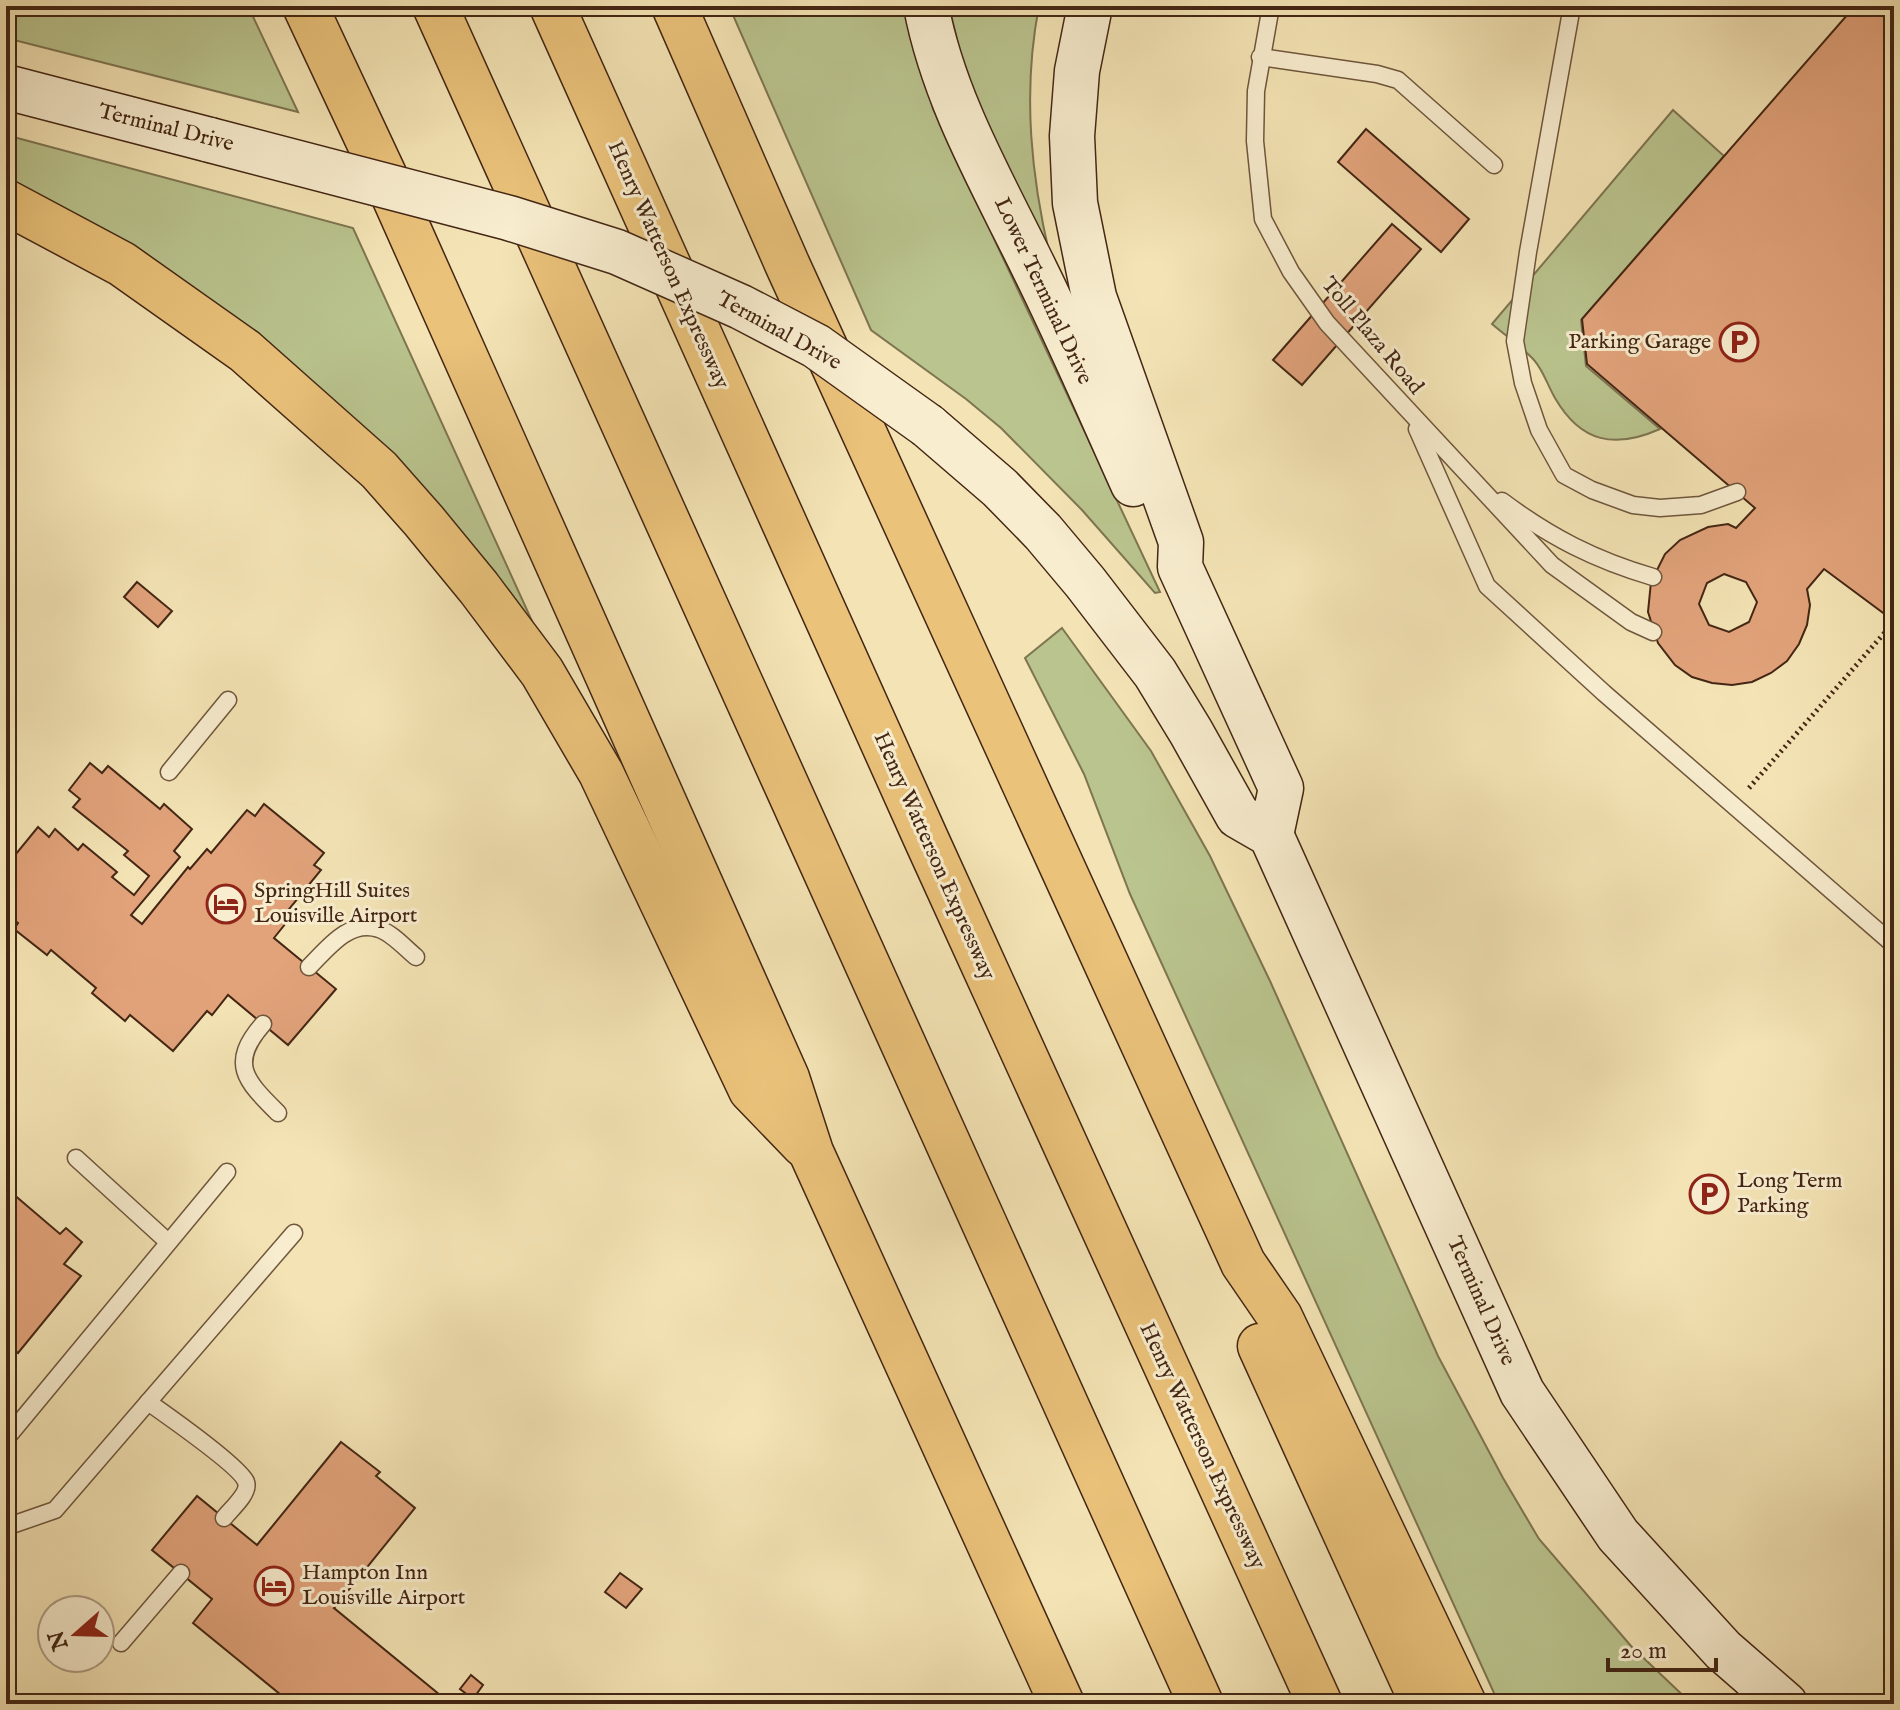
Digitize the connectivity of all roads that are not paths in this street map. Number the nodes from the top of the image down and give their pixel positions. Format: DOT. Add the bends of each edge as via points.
graph roads {
  1 [pos="305,6"];
  2 [pos="435,6"];
  3 [pos="552,6"];
  4 [pos="674,6"];
  5 [pos="926,6"];
  6 [pos="1090,6"];
  7 [pos="1271,6"];
  8 [pos="1572,6"];
  9 [pos="1260,57"];
  10 [pos="6,87"];
  11 [pos="1494,165"];
  12 [pos="6,202"];
  13 [pos="1412,417"];
  14 [pos="1466,473"];
  15 [pos="1737,492"];
  16 [pos="1180,567"];
  17 [pos="1653,577"];
  18 [pos="1653,632"];
  19 [pos="228,700"];
  20 [pos="169,772"];
  21 [pos="1271,835"];
  22 [pos="1894,945"];
  23 [pos="416,957"];
  24 [pos="309,967"];
  25 [pos="263,1024"];
  26 [pos="278,1113"];
  27 [pos="811,1152"];
  28 [pos="76,1158"];
  29 [pos="227,1172"];
  30 [pos="294,1233"];
  31 [pos="168,1242"];
  32 [pos="1243,1263"];
  33 [pos="148,1402"];
  34 [pos="6,1439"];
  35 [pos="224,1518"];
  36 [pos="6,1527"];
  37 [pos="181,1573"];
  38 [pos="121,1643"];
  39 [pos="1062,1704"];
  40 [pos="1201,1704"];
  41 [pos="1320,1704"];
  42 [pos="1423,1704"];
  43 [pos="1464,1704"];
  44 [pos="1785,1704"];
  1 -- 27 [label="highway" via="787,1078"];
  2 -- 40 [label="highway"];
  3 -- 41 [label="highway, Henry Watterson Expressway"];
  4 -- 32 [label="highway"];
  5 -- 16 [label="main road, Lower Terminal Drive" via="964,128 1042,284 1163,550"];
  6 -- 16 [label="main road" via="1072,136 1075,203 1094,297 1181,542"];
  7 -- 9 [label="lane, Toll Plaza Road"];
  8 -- 15 [label="lane" via="1515,341 1531,407 1564,475 1592,490 1633,505 1660,508 1701,505"];
  9 -- 11 [label="lane" via="1398,80"];
  9 -- 13 [label="lane, Toll Plaza Road" via="1255,141 1263,219 1327,323"];
  10 -- 21 [label="main road, Terminal Drive, bridge" via="509,218 617,252 816,346 928,426 1043,532 1155,673 1238,816"];
  12 -- 27 [label="highway" via="122,264 245,351 379,470 424,521 542,672 601,773 751,1090"];
  13 -- 14 [label="lane, Toll Plaza Road"];
  13 -- 22 [label="lane" via="1487,586"];
  14 -- 17 [label="lane" via="1537,527 1609,564"];
  14 -- 18 [label="lane" via="1552,565"];
  16 -- 21 [label="main road" via="1281,788"];
  19 -- 20 [label="lane"];
  21 -- 44 [label="main road, Terminal Drive" via="1522,1392 1618,1535 1723,1650"];
  23 -- 24 [label="lane" via="381,929 360,927 338,937"];
  25 -- 26 [label="lane" via="248,1042 242,1064 250,1085"];
  27 -- 39 [label="highway"];
  28 -- 31 [label="lane"];
  29 -- 31 [label="lane"];
  30 -- 33 [label="lane"];
  31 -- 34 [label="lane"];
  32 -- 42 [label="highway" via="1252,1328"];
  32 -- 43 [label="highway" via="1280,1317"];
  33 -- 35 [label="lane" via="247,1483"];
  33 -- 36 [label="lane" via="55,1510"];
  37 -- 38 [label="lane"];
}
